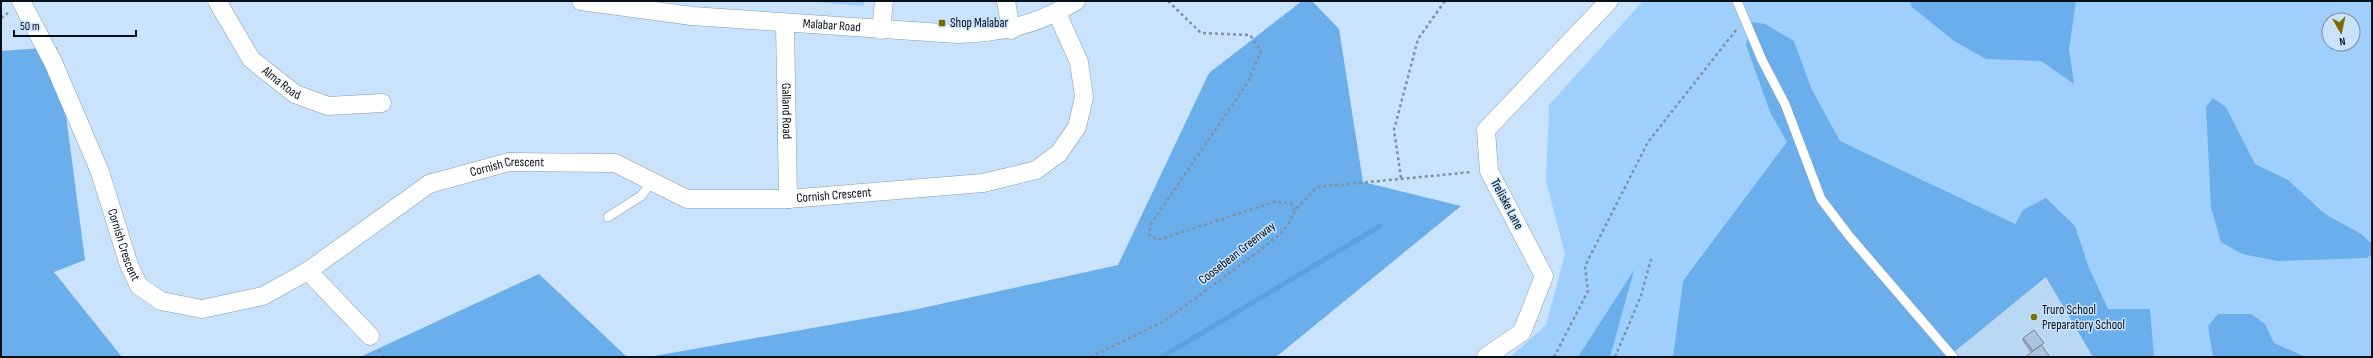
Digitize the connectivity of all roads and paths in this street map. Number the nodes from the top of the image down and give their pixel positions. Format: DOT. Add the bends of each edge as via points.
graph roads {
  1 [pos="21,1"];
  2 [pos="217,1"];
  3 [pos="581,1"];
  4 [pos="884,1"];
  5 [pos="1006,1"];
  6 [pos="1076,1"];
  7 [pos="1168,1"];
  8 [pos="1445,1"];
  9 [pos="1609,1"];
  10 [pos="1737,1"];
  11 [pos="1057,13"];
  12 [pos="1745,19"];
  13 [pos="785,23"];
  14 [pos="881,30"];
  15 [pos="1011,30"];
  16 [pos="382,103"];
  17 [pos="1489,171"];
  18 [pos="1401,178"];
  19 [pos="652,182"];
  20 [pos="788,199"];
  21 [pos="1295,210"];
  22 [pos="608,217"];
  23 [pos="1651,259"];
  24 [pos="308,271"];
  25 [pos="370,336"];
  26 [pos="1090,357"];
  27 [pos="1486,357"];
  28 [pos="1554,357"];
  29 [pos="1616,357"];
  30 [pos="1953,357"];
  1 -- 24 [label="street, Cornish Crescent" via="53,62 100,172 129,265 139,286 161,301 202,309 263,296"];
  2 -- 16 [label="street, Alma Road" via="251,60 295,94 328,106"];
  3 -- 13 [label="street, Malabar Road" via="692,16"];
  4 -- 14 [label="street"];
  5 -- 15 [label="street"];
  6 -- 11 [label="street, Malabar Road"];
  7 -- 21 [label="path" via="1201,33 1250,35 1261,51 1248,82 1151,224 1149,235 1158,240 1274,202 1291,203"];
  8 -- 18 [label="path" via="1418,39 1394,130"];
  9 -- 17 [label="street, Treliske Lane" via="1486,130"];
  10 -- 12 [label="lane"];
  11 -- 15 [label="street, Malabar Road"];
  11 -- 20 [label="street, Cornish Crescent" via="1079,62 1084,97 1077,127 1059,153 1036,170 983,183"];
  12 -- 28 [label="path" via="1648,142 1585,266 1588,291"];
  12 -- 30 [label="lane" via="1762,60 1785,104 1821,199 1850,237"];
  13 -- 14 [label="street, Malabar Road"];
  13 -- 20 [label="street, Galland Road"];
  14 -- 15 [label="street, Malabar Road" via="957,34"];
  17 -- 18 [label="path, Coosebean Greenway"];
  17 -- 27 [label="street, Treliske Lane" via="1544,276 1522,332"];
  18 -- 21 [label="path, Coosebean Greenway" via="1317,187"];
  19 -- 20 [label="street, Cornish Crescent" via="687,199"];
  19 -- 22 [label="lane" via="641,196"];
  19 -- 24 [label="street, Cornish Crescent" via="615,163 502,164 428,184"];
  21 -- 26 [label="path, Coosebean Greenway" via="1288,225 1278,236 1163,322"];
  23 -- 29 [label="path" via="1641,296"];
  24 -- 25 [label="street"];
}
